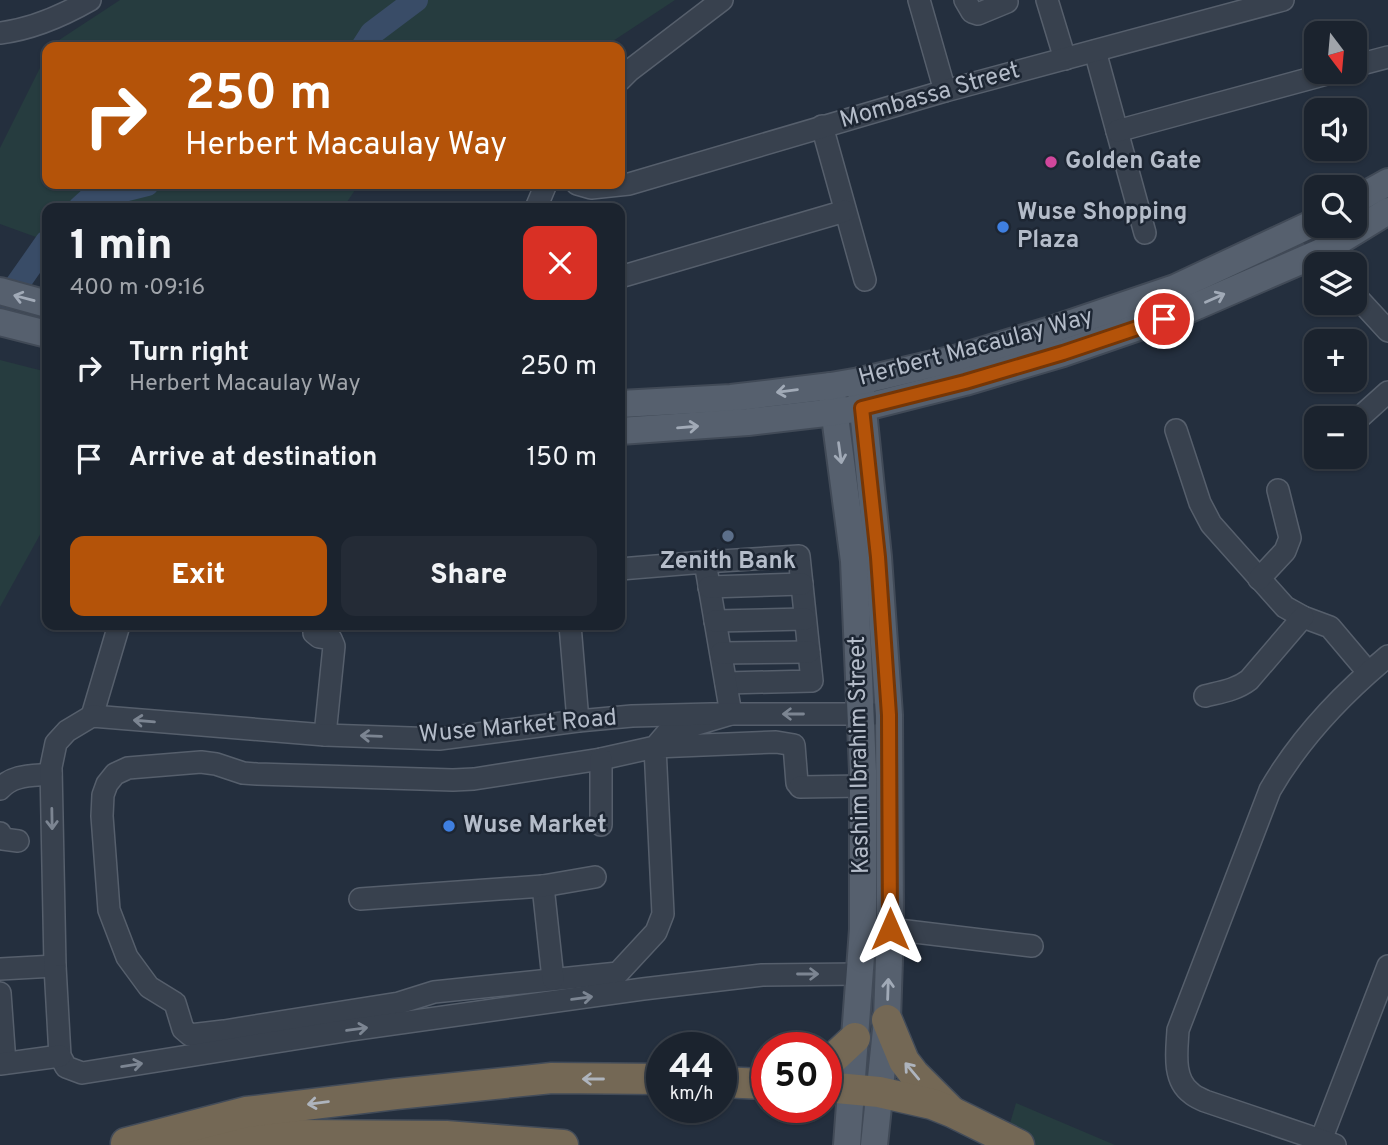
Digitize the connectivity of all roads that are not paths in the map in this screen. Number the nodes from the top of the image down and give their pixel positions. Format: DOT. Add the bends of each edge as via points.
graph roads {
  1 [pos="90,0"];
  2 [pos="722,0"];
  3 [pos="919,0"];
  4 [pos="965,0"];
  5 [pos="1046,0"];
  6 [pos="1283,0"];
  7 [pos="1009,1"];
  8 [pos="0,33"];
  9 [pos="1095,51"];
  10 [pos="1388,57"];
  11 [pos="1065,59"];
  12 [pos="1367,63"];
  13 [pos="625,75"];
  14 [pos="1304,80"];
  15 [pos="945,91"];
  16 [pos="822,126"];
  17 [pos="1117,131"];
  18 [pos="1388,182"];
  19 [pos="625,184"];
  20 [pos="1367,194"];
  21 [pos="845,211"];
  22 [pos="1388,211"];
  23 [pos="1304,228"];
  24 [pos="1146,233"];
  25 [pos="1334,252"];
  26 [pos="1304,266"];
  27 [pos="625,275"];
  28 [pos="865,280"];
  29 [pos="0,291"];
  30 [pos="42,303"];
  31 [pos="1367,308"];
  32 [pos="0,322"];
  33 [pos="1388,331"];
  34 [pos="42,333"];
  35 [pos="860,381"];
  36 [pos="831,386"];
  37 [pos="1388,392"];
  38 [pos="625,404"];
  39 [pos="862,408"];
  40 [pos="1367,411"];
  41 [pos="834,412"];
  42 [pos="1176,430"];
  43 [pos="625,431"];
  44 [pos="1278,490"];
  45 [pos="705,562"];
  46 [pos="625,569"];
  47 [pos="1259,579"];
  48 [pos="802,584"];
  49 [pos="709,587"];
  50 [pos="1303,617"];
  51 [pos="805,619"];
  52 [pos="715,621"];
  53 [pos="117,630"];
  54 [pos="313,630"];
  55 [pos="570,630"];
  56 [pos="808,652"];
  57 [pos="721,653"];
  58 [pos="1388,656"];
  59 [pos="1368,672"];
  60 [pos="726,683"];
  61 [pos="1205,696"];
  62 [pos="862,713"];
  63 [pos="731,714"];
  64 [pos="889,715"];
  65 [pos="92,716"];
  66 [pos="578,721"];
  67 [pos="325,735"];
  68 [pos="655,747"];
  69 [pos="601,759"];
  70 [pos="51,774"];
  71 [pos="863,786"];
  72 [pos="0,789"];
  73 [pos="601,824"];
  74 [pos="595,877"];
  75 [pos="542,886"];
  76 [pos="360,898"];
  77 [pos="890,929"];
  78 [pos="1032,946"];
  79 [pos="55,965"];
  80 [pos="1388,966"];
  81 [pos="0,969"];
  82 [pos="860,974"];
  83 [pos="553,979"];
  84 [pos="0,993"];
  85 [pos="887,1020"];
  86 [pos="855,1038"];
  87 [pos="842,1051"];
  88 [pos="60,1056"];
  89 [pos="2,1063"];
  90 [pos="646,1079"];
  91 [pos="852,1089"];
  92 [pos="952,1112"];
  93 [pos="848,1135"];
  94 [pos="875,1137"];
  95 [pos="1328,1143"];
  96 [pos="113,1144"];
  97 [pos="563,1145"];
  98 [pos="1019,1145"];
  1 -- 8 [label="street" via="62,16"];
  2 -- 13 [label="street"];
  3 -- 15 [label="street"];
  4 -- 7 [label="street" via="978,15"];
  5 -- 11 [label="street"];
  6 -- 9 [label="street, Mombassa Street"];
  9 -- 11 [label="street, Mombassa Street"];
  9 -- 17 [label="street"];
  10 -- 12 [label="street"];
  11 -- 15 [label="street, Mombassa Street"];
  14 -- 17 [label="street"];
  15 -- 16 [label="street, Mombassa Street"];
  16 -- 19 [label="street, Mombassa Street"];
  16 -- 21 [label="street"];
  17 -- 24 [label="street"];
  18 -- 20 [label="main road"];
  21 -- 27 [label="street"];
  21 -- 28 [label="street"];
  22 -- 25 [label="main road, Herbert Macaulay Way"];
  23 -- 35 [label="main road, Herbert Macaulay Way" via="1175,288 1115,309 958,358"];
  39 -- 26 [label="main road, Herbert Macaulay Way, one-way" via="1110,338"];
  30 -- 29 [label="main road, one-way"];
  31 -- 33 [label="street"];
  32 -- 34 [label="main road"];
  35 -- 36 [label="main road, Herbert Macaulay Way"];
  35 -- 39 [label="main road, Kashim Ibrahim Street"];
  36 -- 38 [label="main road, Herbert Macaulay Way, one-way"];
  36 -- 41 [label="main road, Kashim Ibrahim Street"];
  37 -- 40 [label="street"];
  39 -- 41 [label="main road, Herbert Macaulay Way"];
  39 -- 64 [label="main road, Kashim Ibrahim Street"];
  43 -- 41 [label="main road, Herbert Macaulay Way, one-way"];
  41 -- 62 [label="main road, Kashim Ibrahim Street, one-way" via="854,561"];
  42 -- 47 [label="street" via="1211,524"];
  44 -- 47 [label="street" via="1290,538 1285,551"];
  45 -- 46 [label="street"];
  45 -- 48 [label="street" via="799,556"];
  45 -- 49 [label="street"];
  47 -- 50 [label="street" via="1285,607"];
  48 -- 49 [label="street"];
  48 -- 51 [label="street"];
  49 -- 52 [label="street"];
  50 -- 59 [label="street" via="1330,627"];
  50 -- 61 [label="street" via="1249,680"];
  51 -- 52 [label="street"];
  51 -- 56 [label="street"];
  52 -- 57 [label="street"];
  53 -- 65 [label="street"];
  54 -- 67 [label="street" via="319,637 331,639 334,646"];
  55 -- 66 [label="street"];
  56 -- 57 [label="street"];
  56 -- 60 [label="street" via="812,681"];
  57 -- 60 [label="street"];
  58 -- 59 [label="street"];
  59 -- 95 [label="street" via="1316,724 1269,790 1178,1030 1181,1082 1190,1093"];
  60 -- 63 [label="street"];
  62 -- 63 [label="street, Wuse Market Road, one-way"];
  62 -- 64 [label="street, Wuse Market Road"];
  62 -- 71 [label="main road, Kashim Ibrahim Street"];
  63 -- 66 [label="street, Wuse Market Road"];
  63 -- 68 [label="street" via="667,733"];
  64 -- 77 [label="main road, Kashim Ibrahim Street"];
  67 -- 65 [label="street, Wuse Market Road, one-way"];
  65 -- 70 [label="street" via="66,731 56,743"];
  66 -- 67 [label="street, Wuse Market Road, one-way" via="439,738"];
  68 -- 69 [label="street"];
  68 -- 71 [label="street" via="793,745 799,785"];
  68 -- 83 [label="street" via="663,914 656,932 618,973"];
  69 -- 73 [label="street"];
  69 -- 83 [label="street" via="453,780 243,773 201,762 128,768 115,774 103,795 108,910 127,957 149,987 175,1003 183,1029 190,1035 399,1003 434,992"];
  70 -- 72 [label="street" via="19,777 6,781"];
  70 -- 79 [label="street, one-way"];
  71 -- 82 [label="main road, Kashim Ibrahim Street"];
  74 -- 75 [label="street"];
  75 -- 76 [label="street"];
  75 -- 83 [label="street"];
  77 -- 78 [label="street"];
  85 -- 77 [label="main road, Kashim Ibrahim Street, one-way"];
  79 -- 81 [label="street"];
  79 -- 88 [label="street"];
  80 -- 95 [label="street"];
  82 -- 86 [label="main road, Kashim Ibrahim Street"];
  88 -- 82 [label="street, one-way" via="66,1067 82,1073 643,989 762,975"];
  84 -- 89 [label="street"];
  85 -- 91 [label="main road, Kashim Ibrahim Street"];
  92 -- 85 [label="highway, one-way" via="904,1060"];
  86 -- 87 [label="highway"];
  86 -- 91 [label="main road, Kashim Ibrahim Street"];
  88 -- 89 [label="street"];
  90 -- 96 [label="highway, one-way" via="552,1079 287,1107 246,1112"];
  91 -- 92 [label="highway"];
  91 -- 93 [label="main road, Kashim Ibrahim Street"];
  91 -- 94 [label="main road, Kashim Ibrahim Street"];
  92 -- 98 [label="highway"];
  96 -- 97 [label="highway" via="295,1135 446,1136"];
}
